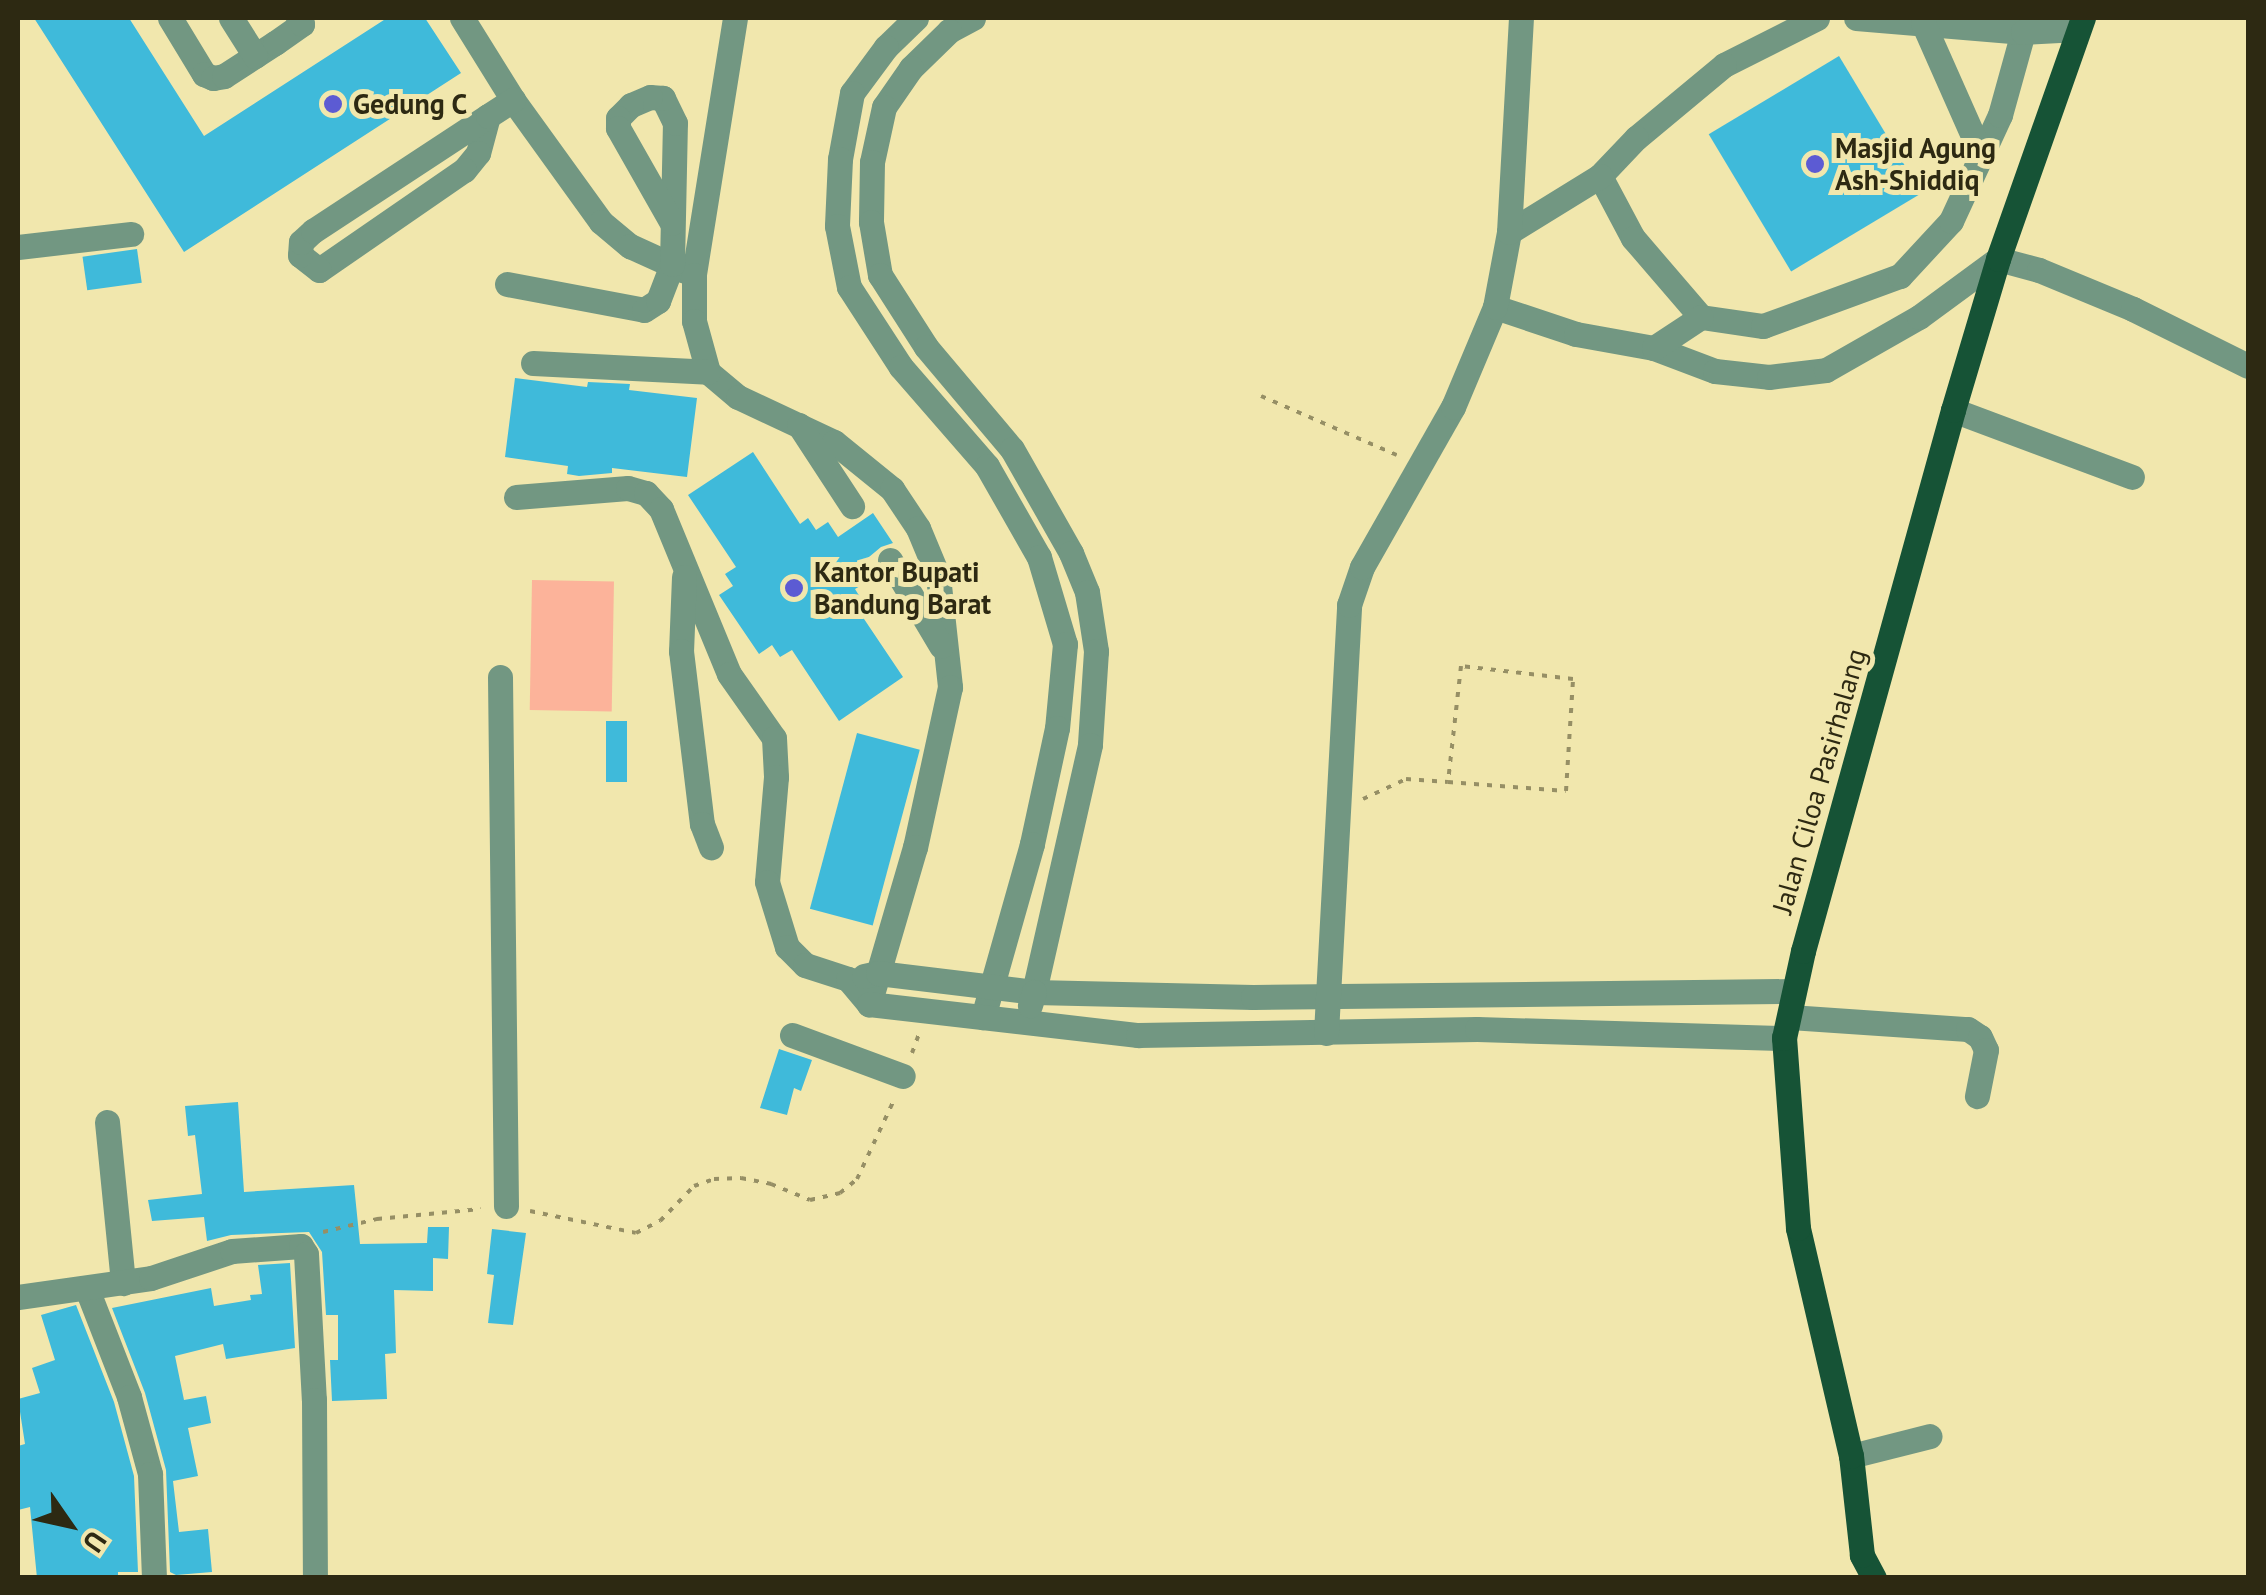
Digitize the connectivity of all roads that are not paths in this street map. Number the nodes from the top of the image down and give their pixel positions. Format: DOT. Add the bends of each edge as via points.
graph roads {
  1 [pos="170,18"];
  2 [pos="231,18"];
  3 [pos="462,18"];
  4 [pos="734,18"];
  5 [pos="916,18"];
  6 [pos="974,18"];
  7 [pos="1520,18"];
  8 [pos="1817,18"];
  9 [pos="1856,18"];
  10 [pos="304,20"];
  11 [pos="2080,23"];
  12 [pos="1922,24"];
  13 [pos="2023,32"];
  14 [pos="255,56"];
  15 [pos="513,100"];
  16 [pos="488,116"];
  17 [pos="1982,156"];
  18 [pos="1600,176"];
  19 [pos="672,222"];
  20 [pos="1510,232"];
  21 [pos="131,234"];
  22 [pos="18,247"];
  23 [pos="1998,259"];
  24 [pos="683,270"];
  25 [pos="506,284"];
  26 [pos="1495,306"];
  27 [pos="1701,317"];
  28 [pos="1654,348"];
  29 [pos="533,363"];
  30 [pos="2248,366"];
  31 [pos="708,372"];
  32 [pos="1952,410"];
  33 [pos="799,425"];
  34 [pos="2132,476"];
  35 [pos="516,497"];
  36 [pos="852,506"];
  37 [pos="890,560"];
  38 [pos="684,566"];
  39 [pos="947,654"];
  40 [pos="500,677"];
  41 [pos="711,848"];
  42 [pos="878,973"];
  43 [pos="848,979"];
  44 [pos="993,985"];
  45 [pos="1034,992"];
  46 [pos="1329,996"];
  47 [pos="869,1004"];
  48 [pos="1789,1015"];
  49 [pos="983,1016"];
  50 [pos="1026,1019"];
  51 [pos="1326,1034"];
  52 [pos="792,1035"];
  53 [pos="904,1076"];
  54 [pos="1978,1096"];
  55 [pos="107,1122"];
  56 [pos="506,1206"];
  57 [pos="123,1282"];
  58 [pos="87,1289"];
  59 [pos="18,1297"];
  60 [pos="1930,1436"];
  61 [pos="1852,1456"];
  62 [pos="154,1578"];
  63 [pos="315,1578"];
  64 [pos="1874,1578"];
  1 -- 14 [label="street" via="204,74 224,76"];
  2 -- 14 [label="street"];
  3 -- 15 [label="street"];
  4 -- 24 [label="street"];
  5 -- 44 [label="street" via="852,93 837,226 849,287 902,368 987,466 1039,558 1065,644 1053,747"];
  6 -- 45 [label="street" via="949,31 911,68 884,106 872,162 871,222 880,275 926,346 1012,449 1087,592 1096,651 1090,745"];
  7 -- 20 [label="street"];
  8 -- 18 [label="street" via="1724,64"];
  9 -- 12 [label="street"];
  10 -- 14 [label="street"];
  11 -- 13 [label="street"];
  11 -- 23 [label="main road, Jalan Ciloa Pasirhalang"];
  12 -- 13 [label="street"];
  12 -- 17 [label="street"];
  13 -- 17 [label="street"];
  15 -- 16 [label="street"];
  15 -- 24 [label="street" via="601,222 630,246"];
  16 -- 16 [label="street" via="314,231 301,242 300,255 319,270 464,170 478,153"];
  17 -- 27 [label="street" via="1950,221 1900,276 1763,326"];
  18 -- 20 [label="street"];
  18 -- 27 [label="street" via="1633,238"];
  19 -- 24 [label="street"];
  20 -- 26 [label="street"];
  21 -- 22 [label="street"];
  23 -- 28 [label="street" via="1919,316 1826,370 1768,377 1715,371"];
  23 -- 30 [label="street" via="2134,309"];
  23 -- 32 [label="main road, Jalan Ciloa Pasirhalang"];
  24 -- 25 [label="street" via="644,310"];
  24 -- 31 [label="street"];
  26 -- 28 [label="street" via="1576,334"];
  26 -- 46 [label="street" via="1453,407 1362,567 1349,605"];
  27 -- 28 [label="street"];
  29 -- 31 [label="street"];
  31 -- 33 [label="street" via="738,396"];
  32 -- 34 [label="street"];
  32 -- 48 [label="main road, Jalan Ciloa Pasirhalang"];
  33 -- 36 [label="street"];
  33 -- 39 [label="street" via="834,442 892,490 918,528 938,576"];
  35 -- 38 [label="street" via="572,489 646,494 661,510"];
  37 -- 39 [label="street"];
  38 -- 41 [label="street" via="681,652 702,824"];
  38 -- 43 [label="street" via="729,674 774,738 767,882 787,947 805,964"];
  39 -- 42 [label="street" via="950,687 915,847"];
  40 -- 56 [label="street"];
  42 -- 43 [label="street"];
  42 -- 44 [label="street"];
  42 -- 47 [label="street"];
  43 -- 47 [label="street"];
  44 -- 45 [label="street"];
  44 -- 49 [label="street"];
  45 -- 46 [label="street"];
  45 -- 50 [label="street"];
  46 -- 48 [label="street"];
  46 -- 51 [label="street"];
  47 -- 49 [label="street"];
  48 -- 51 [label="street"];
  48 -- 54 [label="street" via="1968,1028 1986,1050"];
  48 -- 61 [label="main road, Jalan Ciloa Pasirhalang" via="1798,1228"];
  49 -- 50 [label="street"];
  50 -- 51 [label="street" via="1138,1035"];
  52 -- 53 [label="street"];
  55 -- 57 [label="street"];
  57 -- 58 [label="street"];
  57 -- 63 [label="street" via="232,1251 302,1246 314,1400"];
  58 -- 59 [label="street"];
  58 -- 62 [label="street" via="150,1474"];
  60 -- 61 [label="street"];
  61 -- 64 [label="main road, Jalan Ciloa Pasirhalang" via="1862,1555"];
}
